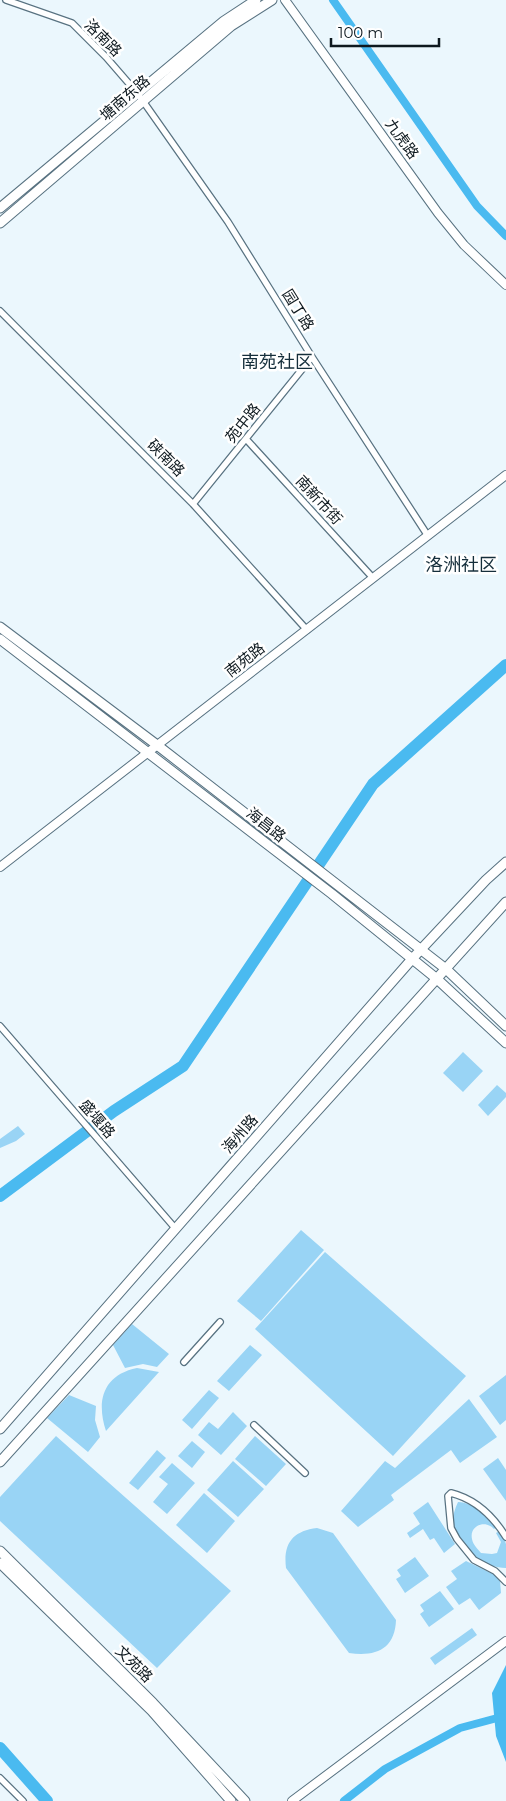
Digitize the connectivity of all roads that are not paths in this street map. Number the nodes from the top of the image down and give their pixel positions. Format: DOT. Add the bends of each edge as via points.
graph roads {
  1 [pos="6,0"];
  2 [pos="256,0"];
  3 [pos="272,0"];
  4 [pos="285,0"];
  5 [pos="140,97"];
  6 [pos="0,208"];
  7 [pos="0,223"];
  8 [pos="506,286"];
  9 [pos="0,311"];
  10 [pos="312,357"];
  11 [pos="246,439"];
  12 [pos="506,475"];
  13 [pos="194,504"];
  14 [pos="428,536"];
  15 [pos="373,578"];
  16 [pos="0,627"];
  17 [pos="307,630"];
  18 [pos="0,639"];
  19 [pos="157,745"];
  20 [pos="149,752"];
  21 [pos="506,862"];
  22 [pos="0,867"];
  23 [pos="506,902"];
  24 [pos="421,950"];
  25 [pos="412,959"];
  26 [pos="446,969"];
  27 [pos="437,979"];
  28 [pos="0,1026"];
  29 [pos="506,1026"];
  30 [pos="506,1043"];
  31 [pos="175,1228"];
  32 [pos="220,1322"];
  33 [pos="184,1362"];
  34 [pos="254,1426"];
  35 [pos="0,1428"];
  36 [pos="0,1462"];
  37 [pos="305,1473"];
  38 [pos="506,1537"];
  39 [pos="0,1551"];
  40 [pos="0,1563"];
  41 [pos="506,1582"];
  42 [pos="506,1641"];
  43 [pos="0,1778"];
  44 [pos="24,1801"];
  45 [pos="231,1801"];
  46 [pos="245,1801"];
  47 [pos="292,1801"];
  1 -- 5 [label="street, 洛南路" via="72,23"];
  2 -- 5 [label="main road, 塘南东路" via="224,21"];
  3 -- 5 [label="main road, 塘南东路" via="231,26"];
  4 -- 8 [label="street, 九虎路" via="438,213 464,245"];
  5 -- 6 [label="main road, 塘南东路"];
  5 -- 7 [label="main road, 塘南东路"];
  5 -- 10 [label="street, 园丁路" via="228,222"];
  9 -- 13 [label="street, 硖南路"];
  10 -- 11 [label="street, 苑中路"];
  10 -- 14 [label="street, 园丁路"];
  11 -- 13 [label="street, 苑中路"];
  11 -- 15 [label="street, 南新市街"];
  12 -- 14 [label="street, 南苑路"];
  13 -- 17 [label="street, 硖南路"];
  14 -- 15 [label="street, 南苑路"];
  15 -- 17 [label="street, 南苑路"];
  16 -- 19 [label="main road, 海昌路"];
  17 -- 19 [label="street, 南苑路"];
  18 -- 20 [label="main road, 海昌路"];
  19 -- 20 [label="street, 南苑路"];
  19 -- 24 [label="main road, 海昌路"];
  20 -- 22 [label="street, 南苑路"];
  20 -- 25 [label="main road, 海昌路"];
  21 -- 24 [label="main road, 海州路"];
  23 -- 26 [label="main road"];
  24 -- 25 [label="main road, 海州路"];
  24 -- 26 [label="main road, 海昌路"];
  25 -- 27 [label="main road, 海昌路"];
  25 -- 31 [label="main road, 海州路"];
  26 -- 27 [label="main road"];
  26 -- 29 [label="main road, 海昌路"];
  27 -- 30 [label="main road, 海昌路"];
  27 -- 36 [label="main road"];
  28 -- 31 [label="street, 盛堰路"];
  31 -- 35 [label="main road, 海州路"];
  32 -- 33 [label="street"];
  34 -- 37 [label="street"];
  38 -- 41 [label="street" via="484,1509 460,1495 451,1493 448,1496 451,1528 457,1539 474,1560 495,1571"];
  39 -- 46 [label="main road, 文苑路" via="153,1702"];
  40 -- 45 [label="main road, 文苑路" via="152,1711"];
  42 -- 47 [label="street"];
  43 -- 44 [label="street"];
}
